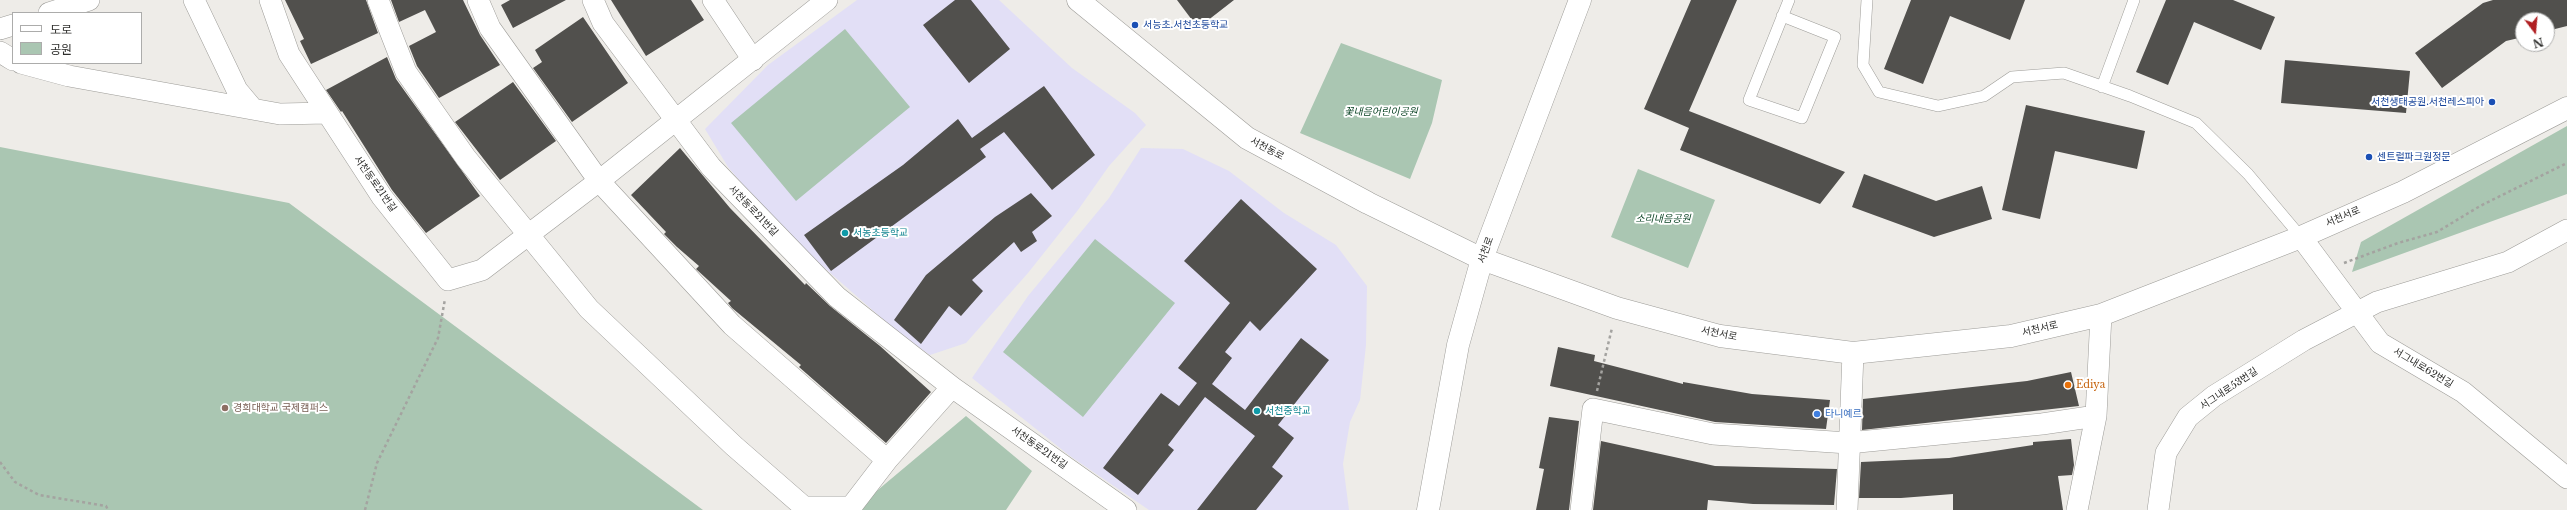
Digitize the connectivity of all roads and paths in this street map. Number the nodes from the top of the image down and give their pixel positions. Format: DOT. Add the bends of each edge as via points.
graph roads {
  1 [pos="89,0"];
  2 [pos="194,0"];
  3 [pos="270,0"];
  4 [pos="378,0"];
  5 [pos="478,0"];
  6 [pos="593,0"];
  7 [pos="713,0"];
  8 [pos="827,0"];
  9 [pos="1078,0"];
  10 [pos="1580,0"];
  11 [pos="1789,0"];
  12 [pos="1867,0"];
  13 [pos="2134,0"];
  14 [pos="52,12"];
  15 [pos="1782,16"];
  16 [pos="12,25"];
  17 [pos="0,29"];
  18 [pos="0,52"];
  19 [pos="12,59"];
  20 [pos="753,60"];
  21 [pos="25,64"];
  22 [pos="2102,87"];
  23 [pos="2567,108"];
  24 [pos="253,109"];
  25 [pos="327,113"];
  26 [pos="676,120"];
  27 [pos="2567,163"];
  28 [pos="599,181"];
  29 [pos="2567,230"];
  30 [pos="528,235"];
  31 [pos="2301,237"];
  32 [pos="1482,259"];
  33 [pos="2324,270"];
  34 [pos="448,280"];
  35 [pos="1617,308"];
  36 [pos="2356,312"];
  37 [pos="2101,315"];
  38 [pos="1853,353"];
  39 [pos="952,387"];
  40 [pos="1593,409"];
  41 [pos="2096,416"];
  42 [pos="1848,443"];
  43 [pos="887,460"];
  44 [pos="0,462"];
  45 [pos="2567,478"];
  46 [pos="108,510"];
  47 [pos="365,510"];
  48 [pos="1126,510"];
  49 [pos="1428,510"];
  50 [pos="1582,510"];
  51 [pos="1847,510"];
  52 [pos="2077,510"];
  53 [pos="2158,510"];
  1 -- 14 [label="street"];
  2 -- 24 [label="street" via="237,90"];
  3 -- 25 [label="street, 서천동로21번길" via="289,54"];
  4 -- 30 [label="street" via="406,72 466,158"];
  5 -- 28 [label="street" via="490,28"];
  6 -- 26 [label="street, 서천동로21번길" via="603,23"];
  7 -- 20 [label="street"];
  8 -- 20 [label="street"];
  9 -- 32 [label="street, 서천동로" via="1247,138 1368,203"];
  10 -- 32 [label="street, 서천로"];
  11 -- 15 [label="lane"];
  12 -- 22 [label="lane" via="1863,65 1879,92 1938,106 1984,96 2012,77 2064,73"];
  13 -- 22 [label="lane"];
  15 -- 15 [label="lane" via="1749,100 1802,118 1835,37"];
  16 -- 17 [label="street"];
  18 -- 19 [label="street"];
  20 -- 26 [label="street"];
  21 -- 24 [label="street" via="70,76"];
  22 -- 31 [label="lane" via="2196,123 2248,174"];
  23 -- 31 [label="street, 서천서로" via="2403,192"];
  24 -- 25 [label="street" via="280,114"];
  25 -- 34 [label="street, 서천동로21번길" via="382,197"];
  26 -- 28 [label="street"];
  26 -- 39 [label="street, 서천동로21번길" via="711,167 837,297"];
  27 -- 33 [label="path" via="2480,206 2437,232 2398,243"];
  28 -- 30 [label="street"];
  28 -- 43 [label="street" via="732,325"];
  29 -- 36 [label="street, 서그내로53번길" via="2508,262 2377,302"];
  30 -- 34 [label="street" via="482,270"];
  30 -- 43 [label="street" via="589,309 734,446 804,507 851,507"];
  31 -- 33 [label="street, 서그내로62번길"];
  31 -- 37 [label="street, 서천서로"];
  32 -- 35 [label="street, 서천서로"];
  32 -- 49 [label="street, 서천로" via="1458,345"];
  33 -- 36 [label="street, 서그내로62번길"];
  34 -- 47 [label="path" via="438,338 377,462"];
  35 -- 38 [label="street, 서천서로" via="1720,336"];
  35 -- 40 [label="path"];
  36 -- 45 [label="street, 서그내로62번길" via="2380,343 2463,392"];
  36 -- 53 [label="street, 서그내로53번길" via="2304,340 2214,396 2188,417 2166,453"];
  37 -- 38 [label="street, 서천서로" via="2011,336"];
  37 -- 41 [label="street"];
  38 -- 42 [label="street"];
  39 -- 43 [label="street"];
  39 -- 48 [label="street, 서천동로21번길"];
  40 -- 42 [label="street" via="1713,434"];
  40 -- 50 [label="street"];
  41 -- 42 [label="street" via="2042,424"];
  41 -- 52 [label="street"];
  42 -- 51 [label="street"];
  44 -- 46 [label="path" via="15,482 39,495 106,506"];
}
